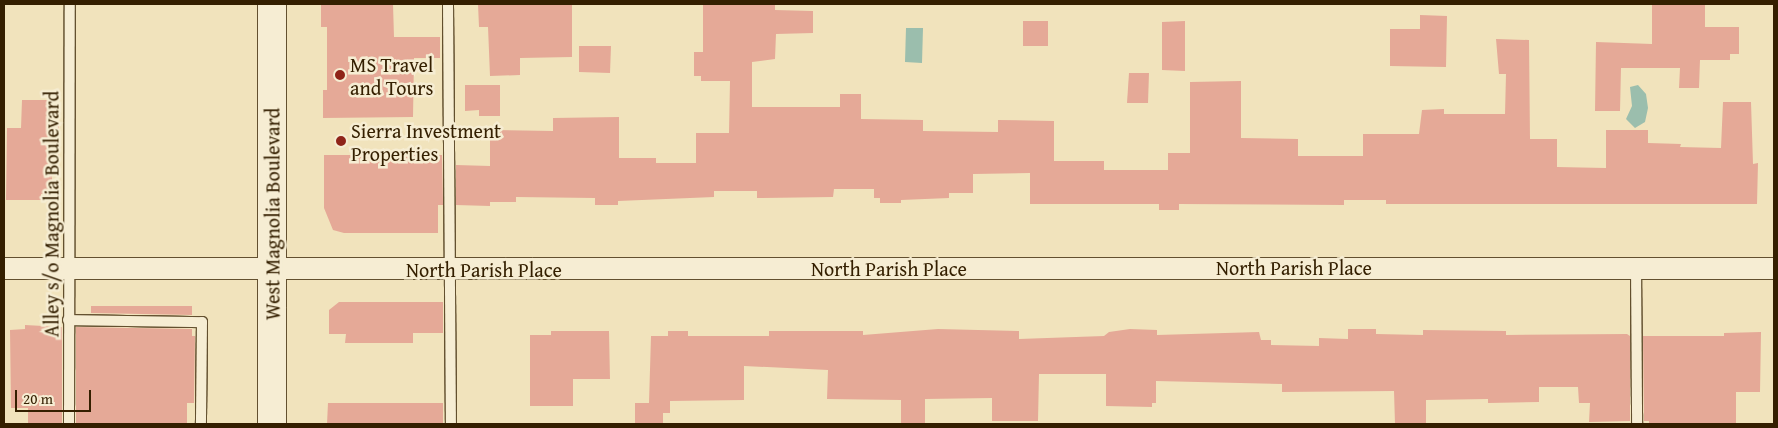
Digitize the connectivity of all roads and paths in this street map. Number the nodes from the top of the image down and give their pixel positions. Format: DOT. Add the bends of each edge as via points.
graph roads {
  1 [pos="70,4"];
  2 [pos="272,4"];
  3 [pos="448,4"];
  4 [pos="1636,266"];
  5 [pos="4,268"];
  6 [pos="69,268"];
  7 [pos="272,268"];
  8 [pos="1774,268"];
  9 [pos="451,269"];
  10 [pos="68,320"];
  11 [pos="69,424"];
  12 [pos="201,424"];
  13 [pos="272,424"];
  14 [pos="451,424"];
  15 [pos="1637,424"];
  1 -- 6 [label="lane, Alley s/o Magnolia Boulevard"];
  2 -- 7 [label="main road, West Magnolia Boulevard"];
  3 -- 9 [label="lane"];
  4 -- 8 [label="street, North Parish Place"];
  4 -- 9 [label="street, North Parish Place"];
  4 -- 15 [label="lane"];
  5 -- 6 [label="street, North Parish Place"];
  6 -- 7 [label="street, North Parish Place"];
  6 -- 10 [label="lane, Alley s/o Magnolia Boulevard"];
  7 -- 9 [label="street, North Parish Place"];
  7 -- 13 [label="main road, West Magnolia Boulevard"];
  9 -- 14 [label="lane"];
  10 -- 11 [label="lane, Alley s/o Magnolia Boulevard"];
  10 -- 12 [label="lane" via="202,322"];
}
